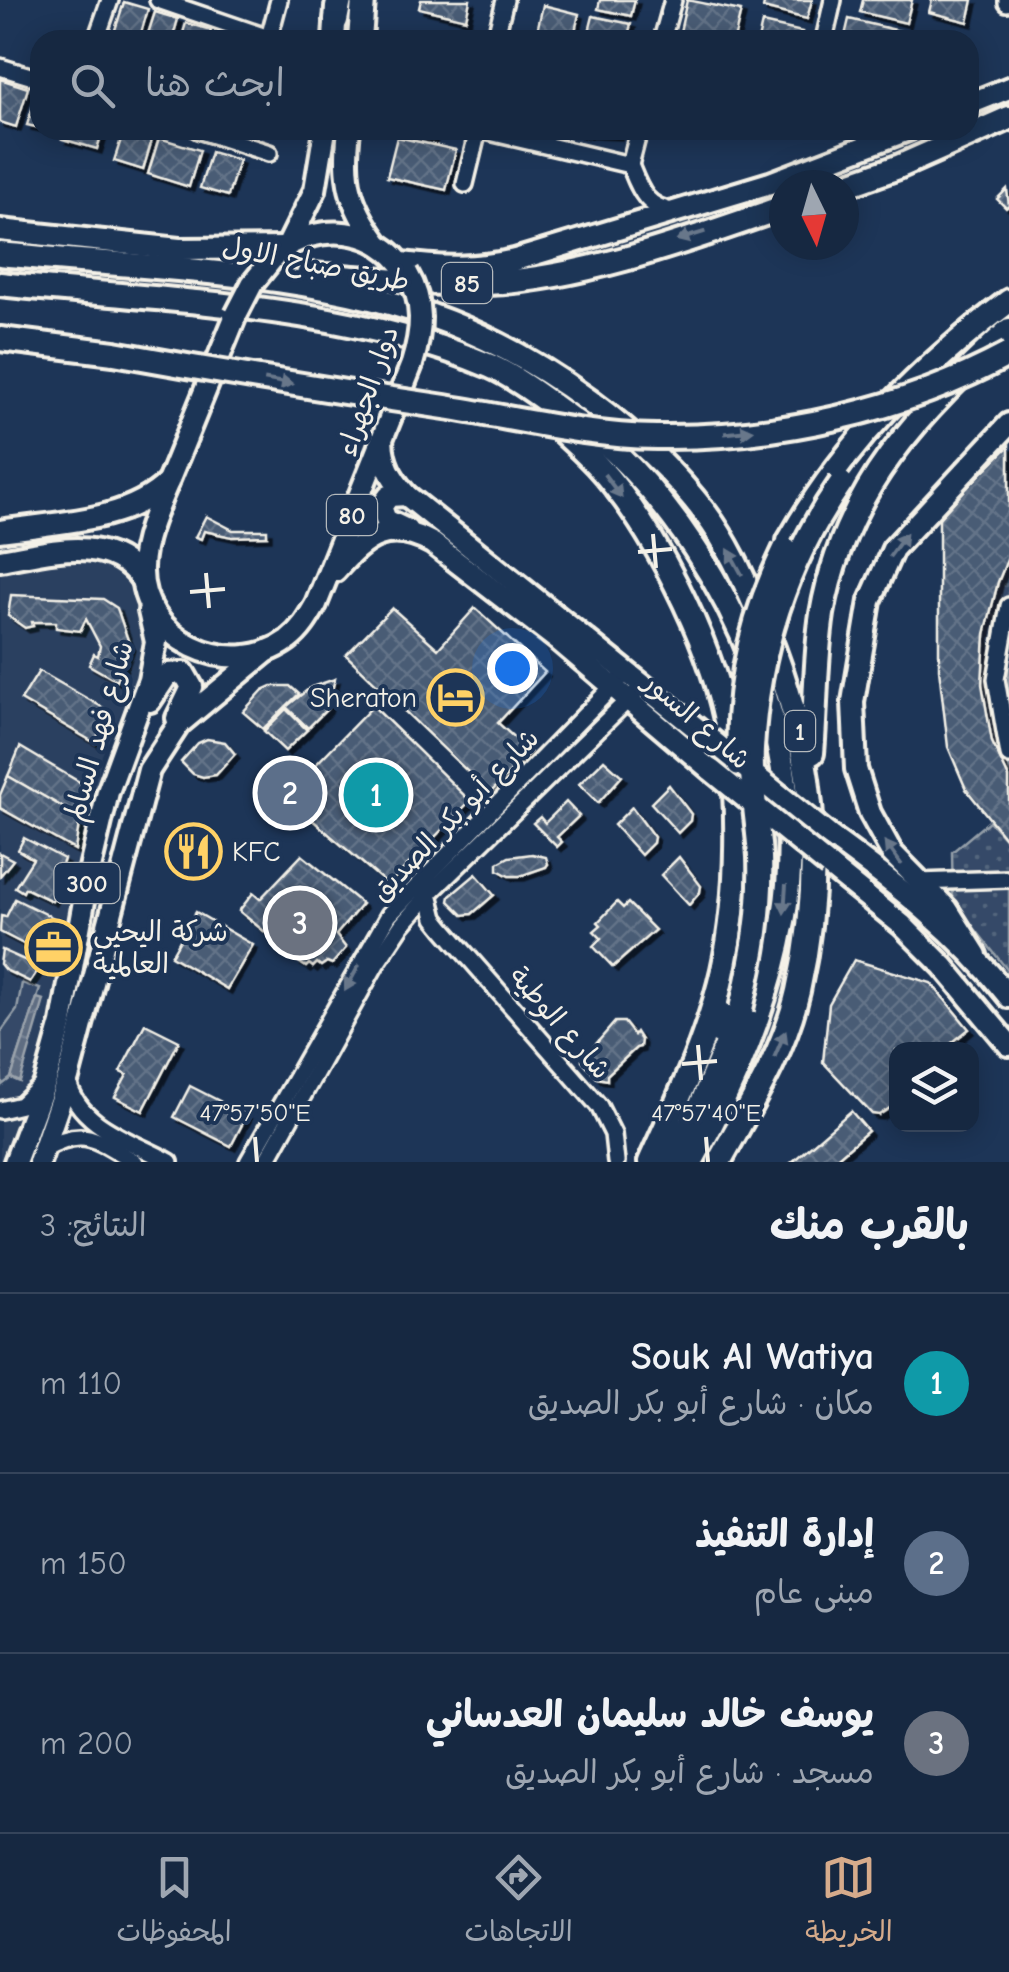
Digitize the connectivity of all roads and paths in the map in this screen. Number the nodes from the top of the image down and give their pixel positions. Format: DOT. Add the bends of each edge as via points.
graph roads {
  1 [pos="110,0"];
  2 [pos="158,0"];
  3 [pos="279,0"];
  4 [pos="367,0"];
  5 [pos="505,0"];
  6 [pos="672,0"];
  7 [pos="832,0"];
  8 [pos="100,30"];
  9 [pos="246,30"];
  10 [pos="274,30"];
  11 [pos="362,30"];
  12 [pos="498,30"];
  13 [pos="664,30"];
  14 [pos="826,30"];
  15 [pos="0,67"];
  16 [pos="30,76"];
  17 [pos="1009,88"];
  18 [pos="979,100"];
  19 [pos="1009,118"];
  20 [pos="979,131"];
  21 [pos="229,140"];
  22 [pos="322,140"];
  23 [pos="349,140"];
  24 [pos="477,140"];
  25 [pos="523,140"];
  26 [pos="637,140"];
  27 [pos="882,140"];
  28 [pos="959,140"];
  29 [pos="269,153"];
  30 [pos="630,165"];
  31 [pos="859,181"];
  32 [pos="465,184"];
  33 [pos="640,190"];
  34 [pos="687,210"];
  35 [pos="769,211"];
  36 [pos="0,230"];
  37 [pos="615,231"];
  38 [pos="378,244"];
  39 [pos="283,248"];
  40 [pos="0,254"];
  41 [pos="140,266"];
  42 [pos="404,268"];
  43 [pos="0,284"];
  44 [pos="1009,303"];
  45 [pos="1009,330"];
  46 [pos="0,339"];
  47 [pos="426,344"];
  48 [pos="1009,354"];
  49 [pos="1009,424"];
  50 [pos="382,438"];
  51 [pos="169,480"];
  52 [pos="406,495"];
  53 [pos="44,524"];
  54 [pos="0,530"];
  55 [pos="411,532"];
  56 [pos="53,552"];
  57 [pos="0,560"];
  58 [pos="142,580"];
  59 [pos="324,584"];
  60 [pos="148,604"];
  61 [pos="1009,606"];
  62 [pos="269,650"];
  63 [pos="628,686"];
  64 [pos="132,722"];
  65 [pos="170,734"];
  66 [pos="1009,755"];
  67 [pos="808,786"];
  68 [pos="1009,879"];
  69 [pos="918,882"];
  70 [pos="430,894"];
  71 [pos="402,925"];
  72 [pos="442,928"];
  73 [pos="976,955"];
  74 [pos="1009,997"];
  75 [pos="1009,1045"];
  76 [pos="68,1078"];
  77 [pos="46,1080"];
  78 [pos="0,1110"];
  79 [pos="41,1155"];
  80 [pos="15,1162"];
  81 [pos="135,1162"];
  82 [pos="170,1162"];
  83 [pos="248,1162"];
  84 [pos="266,1162"];
  85 [pos="616,1162"];
  86 [pos="654,1162"];
  87 [pos="670,1162"];
  88 [pos="691,1162"];
  89 [pos="719,1162"];
  1 -- 8 [label="street"];
  2 -- 9 [label="street"];
  3 -- 10 [label="street"];
  4 -- 11 [label="highway"];
  5 -- 12 [label="street"];
  6 -- 13 [label="street"];
  7 -- 14 [label="street"];
  15 -- 16 [label="street"];
  17 -- 18 [label="main road"];
  19 -- 20 [label="highway"];
  21 -- 29 [label="street"];
  22 -- 39 [label="main road" via="315,190"];
  23 -- 38 [label="main road" via="351,195"];
  24 -- 32 [label="street"];
  25 -- 30 [label="street"];
  26 -- 30 [label="street"];
  27 -- 34 [label="main road"];
  28 -- 31 [label="highway"];
  30 -- 33 [label="street"];
  33 -- 34 [label="street" via="662,210"];
  33 -- 37 [label="street" via="639,210"];
  34 -- 37 [label="main road"];
  35 -- 41 [label="highway, 85, one-way" via="577,270 487,283"];
  36 -- 39 [label="main road, طريق صباح الاول" via="178,249"];
  37 -- 42 [label="main road" via="490,266"];
  38 -- 39 [label="main road" via="334,231"];
  38 -- 42 [label="main road"];
  39 -- 51 [label="main road, bridge" via="236,315"];
  40 -- 41 [label="highway, طريق صباح الاول / 1"];
  67 -- 41 [label="highway, طريق صباح الاول / 1, one-way" via="779,657 739,569 682,486 607,415 491,341 445,321 286,283"];
  42 -- 50 [label="main road, دوار الجهراء / 80, bridge" via="416,288 421,336"];
  43 -- 47 [label="highway, طريق صباح الاول / 1" via="261,310"];
  44 -- 86 [label="highway, bridge" via="858,438 788,541 758,614 744,675 738,731 746,916 732,999 703,1075"];
  44 -- 87 [label="highway, bridge" via="898,414 841,482 798,552 772,624 752,749 760,855 755,949 741,1009"];
  45 -- 67 [label="highway" via="894,448 844,536 822,616"];
  46 -- 48 [label="highway, one-way, bridge" via="655,437 789,427 859,412"];
  47 -- 86 [label="highway, one-way" via="545,416 598,466 678,592 722,706 737,861 732,914 708,1021"];
  47 -- 88 [label="highway, طريق صباح الاول / 1, one-way" via="492,368 612,449 700,554 738,622 769,708 789,822 784,913 764,1006"];
  69 -- 49 [label="main road, one-way" via="880,834 856,769 853,702 864,632 893,549"];
  50 -- 52 [label="main road, شارع السور" via="387,468"];
  50 -- 59 [label="main road, دوار الجهراء / 80"];
  51 -- 53 [label="main road" via="132,507"];
  51 -- 58 [label="main road" via="147,538"];
  52 -- 55 [label="main road, شارع السور" via="389,496 382,513"];
  52 -- 63 [label="main road, شارع السور"];
  53 -- 54 [label="main road"];
  53 -- 56 [label="main road" via="58,538"];
  55 -- 59 [label="main road" via="366,540"];
  55 -- 63 [label="main road, شارع السور"];
  56 -- 57 [label="main road"];
  56 -- 58 [label="main road" via="111,553"];
  58 -- 60 [label="main road"];
  59 -- 62 [label="main road, دوار الجهراء / 80" via="305,624"];
  60 -- 62 [label="main road" via="168,631 196,648 229,656"];
  60 -- 64 [label="main road, شارع فهد السالم / 300" via="156,642"];
  61 -- 66 [label="street" via="996,679"];
  62 -- 65 [label="main road, شارع فهد السالم / 300"];
  63 -- 70 [label="street, شارع أبو بكر الصديق"];
  63 -- 73 [label="main road, شارع السور, bridge" via="710,739"];
  63 -- 75 [label="main road, شارع السور, bridge" via="711,770 902,926"];
  63 -- 83 [label="street, شارع أبو بكر الصديق, one-way" via="390,916"];
  64 -- 65 [label="main road" via="164,677 180,672 191,691"];
  64 -- 77 [label="main road, شارع فهد السالم / 300" via="99,830"];
  65 -- 76 [label="main road, شارع فهد السالم / 300" via="138,803"];
  89 -- 67 [label="highway, طريق صباح الاول / 1, one-way" via="762,1084 797,994 809,923"];
  68 -- 69 [label="street"];
  69 -- 73 [label="main road" via="948,910"];
  70 -- 71 [label="street, شارع أبو بكر الصديق"];
  70 -- 72 [label="street, شارع الوطية"];
  71 -- 72 [label="street"];
  71 -- 84 [label="street, شارع أبو بكر الصديق"];
  72 -- 85 [label="street, شارع الوطية" via="599,1106 613,1134"];
  73 -- 74 [label="main road, شارع السور"];
  76 -- 79 [label="main road, شارع فهد السالم / 300"];
  76 -- 82 [label="street" via="81,1112"];
  77 -- 78 [label="street" via="21,1106"];
  77 -- 80 [label="main road, شارع فهد السالم / 300"];
  79 -- 81 [label="street" via="61,1139 90,1137"];
}
